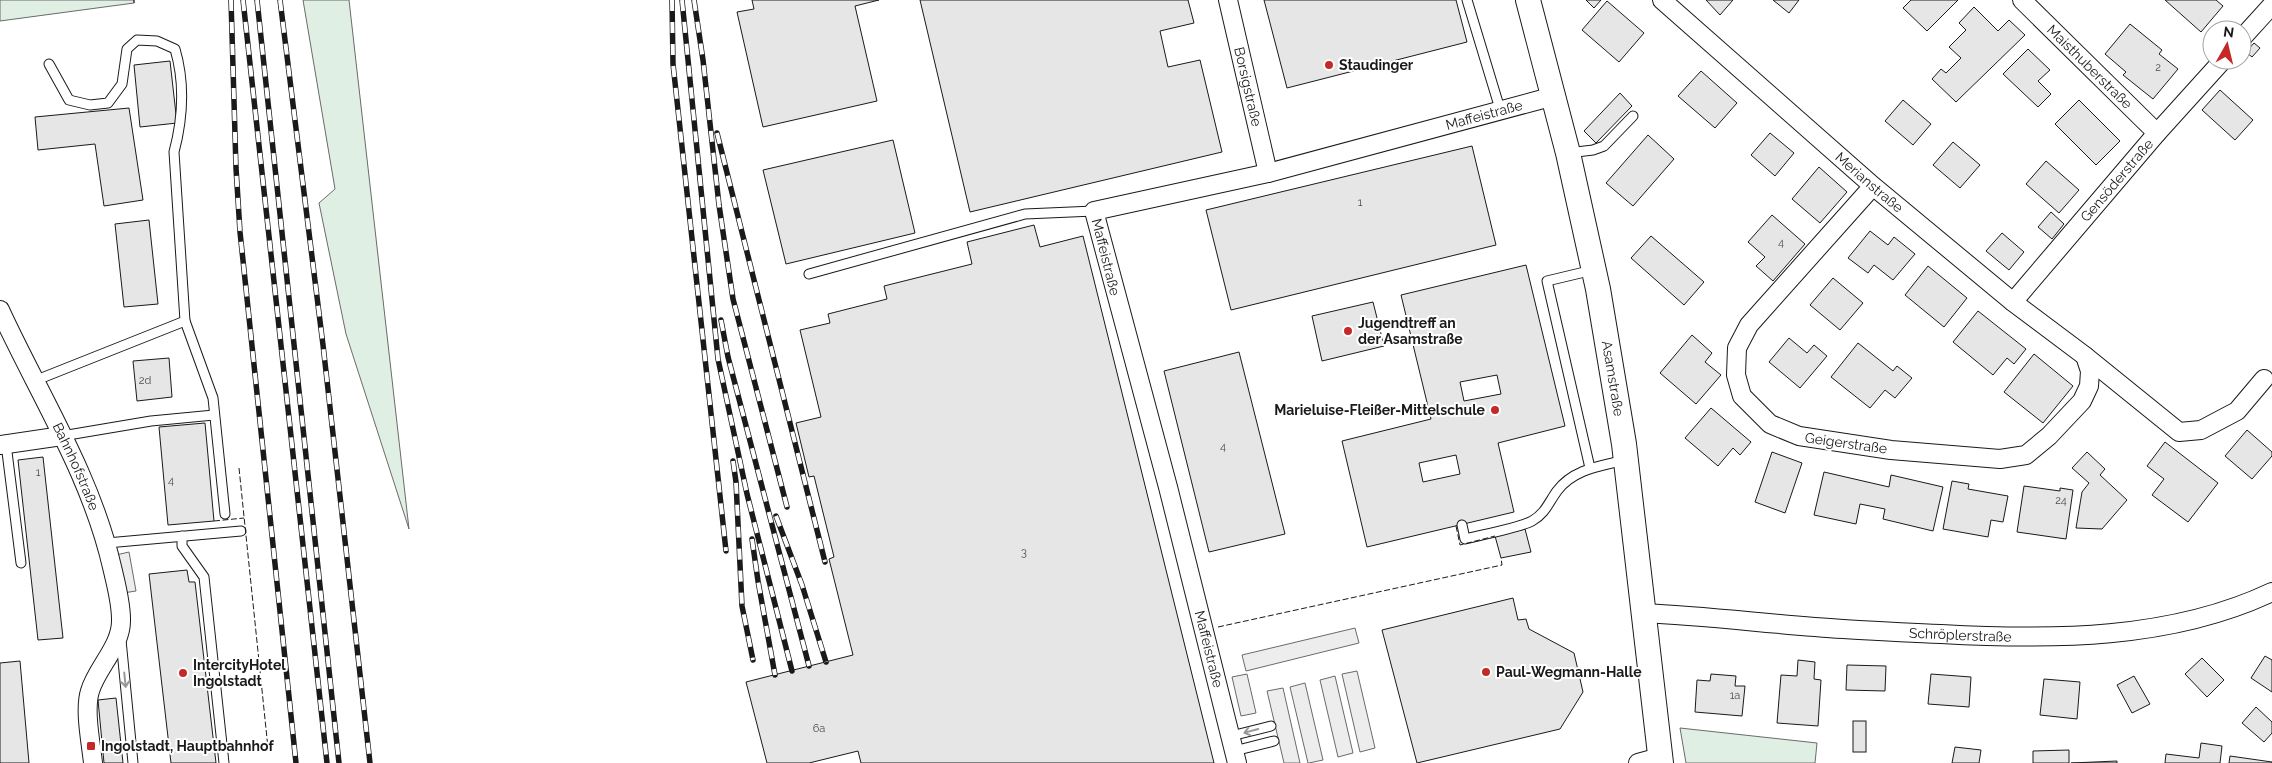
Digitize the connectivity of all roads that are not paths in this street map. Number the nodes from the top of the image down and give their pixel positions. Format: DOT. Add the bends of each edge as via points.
graph roads {
  1 [pos="1228,0"];
  2 [pos="1467,0"];
  3 [pos="1528,0"];
  4 [pos="1662,0"];
  5 [pos="2022,0"];
  6 [pos="2272,5"];
  7 [pos="2252,27"];
  8 [pos="49,64"];
  9 [pos="2214,70"];
  10 [pos="1554,96"];
  11 [pos="1500,109"];
  12 [pos="1633,116"];
  13 [pos="2157,133"];
  14 [pos="1568,153"];
  15 [pos="1268,173"];
  16 [pos="1873,186"];
  17 [pos="1094,211"];
  18 [pos="1594,270"];
  19 [pos="809,274"];
  20 [pos="2013,302"];
  21 [pos="0,310"];
  22 [pos="185,321"];
  23 [pos="2088,364"];
  24 [pos="2264,379"];
  25 [pos="34,380"];
  26 [pos="214,415"];
  27 [pos="62,436"];
  28 [pos="3,444"];
  29 [pos="1626,460"];
  30 [pos="1590,468"];
  31 [pos="225,514"];
  32 [pos="1462,525"];
  33 [pos="241,531"];
  34 [pos="182,536"];
  35 [pos="106,544"];
  36 [pos="22,563"];
  37 [pos="2272,592"];
  38 [pos="1643,613"];
  39 [pos="120,632"];
  40 [pos="1271,726"];
  41 [pos="1274,741"];
  42 [pos="1234,750"];
  43 [pos="1653,761"];
  44 [pos="93,763"];
  45 [pos="134,763"];
  46 [pos="224,763"];
  1 -- 15 [label="street, Borsigstraße"];
  2 -- 11 [label="lane"];
  3 -- 10 [label="street, Asamstraße"];
  4 -- 16 [label="street, Merianstraße"];
  5 -- 13 [label="street, Maisthuberstraße"];
  6 -- 7 [label="street"];
  8 -- 22 [label="lane" via="69,100 90,105 108,103 122,84 128,49 137,40 158,41 175,50 180,65 182,104 174,152"];
  9 -- 13 [label="street, Gensöderstraße"];
  10 -- 11 [label="street, Maffeistraße"];
  10 -- 14 [label="street, Asamstraße"];
  11 -- 15 [label="street, Maffeistraße"];
  12 -- 14 [label="lane" via="1604,146"];
  13 -- 20 [label="street, Gensöderstraße"];
  14 -- 18 [label="street, Asamstraße"];
  15 -- 17 [label="street, Maffeistraße"];
  16 -- 20 [label="street, Merianstraße"];
  16 -- 23 [label="street, Geigerstraße" via="1749,325 1737,348 1736,376 1742,396 1770,424 1799,436 1891,450 2000,459 2026,455 2082,401 2089,386"];
  17 -- 19 [label="lane" via="1025,214"];
  17 -- 42 [label="street, Maffeistraße" via="1171,496"];
  18 -- 29 [label="street, Asamstraße"];
  18 -- 30 [label="lane" via="1548,281"];
  20 -- 23 [label="street, Merianstraße"];
  21 -- 25 [label="street, Bahnhofstraße"];
  22 -- 25 [label="lane"];
  22 -- 26 [label="lane" via="213,398"];
  23 -- 24 [label="street, Merianstraße" via="2179,432 2201,430 2237,411"];
  25 -- 27 [label="street, Bahnhofstraße"];
  26 -- 27 [label="lane" via="151,421"];
  26 -- 31 [label="lane"];
  27 -- 28 [label="street"];
  27 -- 35 [label="street, Bahnhofstraße" via="85,483"];
  28 -- 36 [label="lane"];
  29 -- 30 [label="lane"];
  29 -- 38 [label="street, Asamstraße"];
  30 -- 32 [label="lane" via="1573,476 1557,490 1546,510 1532,522 1465,539"];
  33 -- 34 [label="lane"];
  34 -- 35 [label="lane"];
  34 -- 46 [label="lane" via="182,546 204,577"];
  35 -- 39 [label="street, Bahnhofstraße" via="121,617"];
  37 -- 38 [label="street, Schröplerstraße" via="2250,603 2170,625 2090,634 2015,637 1842,629"];
  38 -- 43 [label="street, Asamstraße"];
  39 -- 44 [label="street, Bahnhofstraße" via="89,692"];
  39 -- 45 [label="lane, Bahnhofstraße, one-way"];
  40 -- 42 [label="lane, one-way"];
  41 -- 42 [label="lane"];
}
